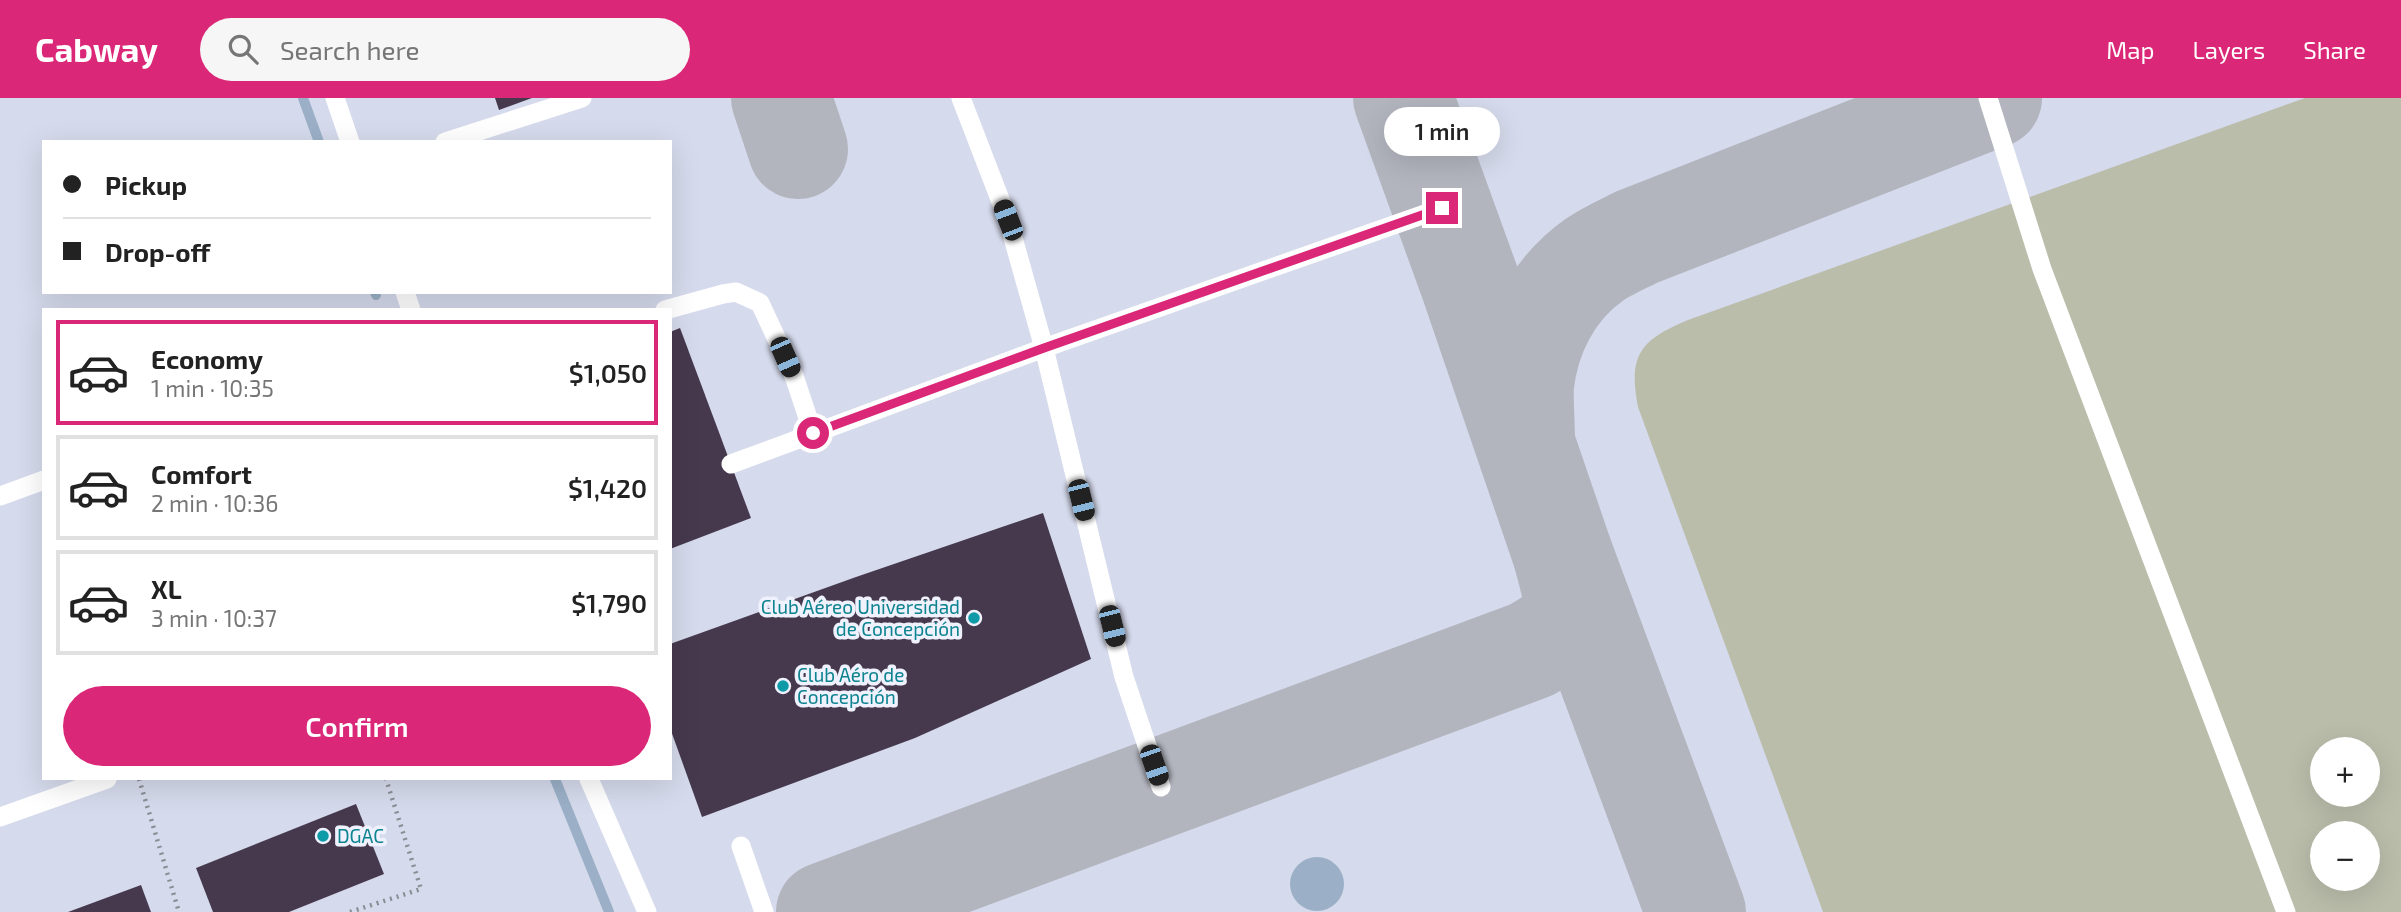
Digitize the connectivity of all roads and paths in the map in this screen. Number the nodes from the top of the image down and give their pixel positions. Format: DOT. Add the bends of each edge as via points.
graph roads {
  1 [pos="335,98"];
  2 [pos="582,98"];
  3 [pos="961,98"];
  4 [pos="1988,98"];
  5 [pos="349,140"];
  6 [pos="451,140"];
  7 [pos="1442,208"];
  8 [pos="672,308"];
  9 [pos="1044,348"];
  10 [pos="813,433"];
  11 [pos="731,464"];
  12 [pos="42,481"];
  13 [pos="0,496"];
  14 [pos="104,780"];
  15 [pos="139,780"];
  16 [pos="386,780"];
  17 [pos="589,780"];
  18 [pos="1161,787"];
  19 [pos="0,817"];
  20 [pos="741,846"];
  21 [pos="362,910"];
  22 [pos="179,912"];
  23 [pos="350,912"];
  24 [pos="647,912"];
  25 [pos="764,912"];
  26 [pos="2286,912"];
  1 -- 5 [label="lane"];
  2 -- 6 [label="lane"];
  3 -- 9 [label="lane" via="1008,220"];
  4 -- 26 [label="lane" via="2042,269"];
  7 -- 9 [label="lane"];
  8 -- 10 [label="lane" via="736,292 760,303 794,376"];
  9 -- 10 [label="lane"];
  9 -- 18 [label="lane" via="1124,677"];
  10 -- 11 [label="lane"];
  12 -- 13 [label="lane"];
  14 -- 19 [label="lane"];
  15 -- 22 [label="path"];
  16 -- 21 [label="path" via="421,889"];
  17 -- 24 [label="lane"];
  20 -- 25 [label="lane"];
  21 -- 23 [label="path"];
}
